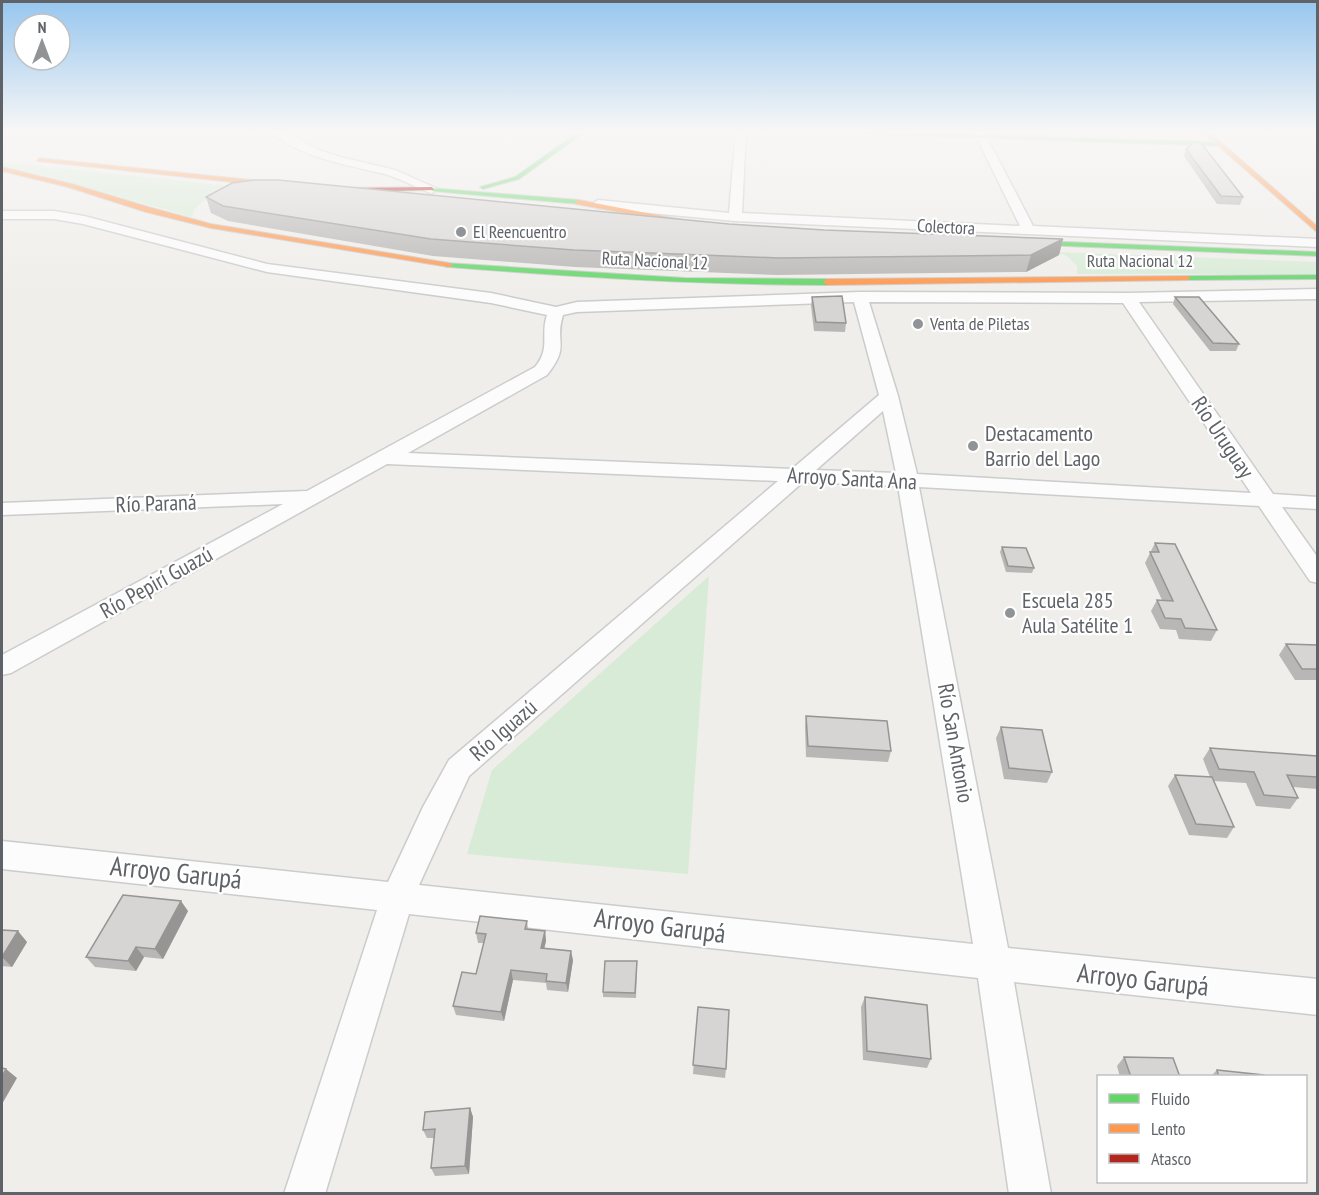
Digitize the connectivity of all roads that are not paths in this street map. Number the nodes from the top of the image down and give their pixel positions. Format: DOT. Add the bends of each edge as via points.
graph roads {
  1 [pos="72,186"];
  2 [pos="287,186"];
  3 [pos="401,186"];
  4 [pos="425,186"];
  5 [pos="492,186"];
  6 [pos="523,186"];
  7 [pos="737,186"];
  8 [pos="1006,186"];
  9 [pos="1266,186"];
  10 [pos="387,189"];
  11 [pos="432,189"];
  12 [pos="339,190"];
  13 [pos="458,190"];
  14 [pos="232,196"];
  15 [pos="541,197"];
  16 [pos="579,202"];
  17 [pos="208,208"];
  18 [pos="2,216"];
  19 [pos="735,217"];
  20 [pos="211,225"];
  21 [pos="721,228"];
  22 [pos="1029,231"];
  23 [pos="1317,231"];
  24 [pos="1001,241"];
  25 [pos="1317,243"];
  26 [pos="1317,254"];
  27 [pos="1045,255"];
  28 [pos="433,264"];
  29 [pos="1053,269"];
  30 [pos="1317,277"];
  31 [pos="1040,279"];
  32 [pos="1007,280"];
  33 [pos="575,288"];
  34 [pos="598,292"];
  35 [pos="1317,294"];
  36 [pos="860,297"];
  37 [pos="1128,298"];
  38 [pos="721,302"];
  39 [pos="556,312"];
  40 [pos="889,396"];
  41 [pos="386,458"];
  42 [pos="795,476"];
  43 [pos="906,480"];
  44 [pos="310,497"];
  45 [pos="1267,500"];
  46 [pos="1317,503"];
  47 [pos="2,509"];
  48 [pos="1317,576"];
  49 [pos="2,666"];
  50 [pos="2,855"];
  51 [pos="398,896"];
  52 [pos="995,965"];
  53 [pos="1317,997"];
  54 [pos="304,1194"];
  55 [pos="1030,1194"];
  1 -- 20 [label="main road, Ruta Nacional 12"];
  2 -- 14 [label="main road" via="299,187 268,188"];
  3 -- 10 [label="street"];
  4 -- 11 [label="street"];
  5 -- 13 [label="main road"];
  6 -- 15 [label="main road"];
  7 -- 19 [label="street"];
  8 -- 22 [label="street"];
  9 -- 23 [label="main road"];
  10 -- 11 [label="main road, Colectora"];
  10 -- 12 [label="main road, Colectora"];
  11 -- 13 [label="main road, Colectora"];
  12 -- 21 [label="main road, Ruta Nacional 12"];
  13 -- 15 [label="main road, Colectora"];
  15 -- 16 [label="main road, Colectora"];
  16 -- 19 [label="street, Colectora"];
  16 -- 21 [label="main road"];
  17 -- 20 [label="main road" via="204,218"];
  18 -- 39 [label="street" via="74,218 267,268 491,298"];
  19 -- 22 [label="street, Colectora"];
  20 -- 28 [label="main road, Ruta Nacional 12"];
  21 -- 24 [label="main road, Ruta Nacional 12"];
  22 -- 25 [label="street, Colectora"];
  24 -- 26 [label="main road, Ruta Nacional 12"];
  24 -- 27 [label="main road"];
  28 -- 32 [label="main road, Ruta Nacional 12" via="691,281"];
  28 -- 33 [label="main road"];
  29 -- 31 [label="main road"];
  30 -- 31 [label="main road, Ruta Nacional 12"];
  31 -- 32 [label="main road, Ruta Nacional 12"];
  32 -- 36 [label="main road"];
  34 -- 38 [label="main road"];
  35 -- 37 [label="street"];
  36 -- 37 [label="street"];
  36 -- 38 [label="street"];
  36 -- 40 [label="street, Río San Antonio"];
  37 -- 45 [label="street, Río Uruguay"];
  38 -- 39 [label="street" via="577,307"];
  39 -- 41 [label="street, Río Pepirí Guazú" via="551,323 555,346 551,360 541,371"];
  40 -- 42 [label="street, Río Iguazú"];
  40 -- 43 [label="street, Río San Antonio"];
  41 -- 42 [label="street, Arroyo Santa Ana"];
  41 -- 44 [label="street, Río Pepirí Guazú"];
  42 -- 43 [label="street, Arroyo Santa Ana"];
  42 -- 51 [label="street, Río Iguazú" via="459,768"];
  43 -- 45 [label="street, Arroyo Santa Ana"];
  43 -- 52 [label="street, Río San Antonio"];
  44 -- 47 [label="street, Río Paraná"];
  44 -- 49 [label="street, Río Pepirí Guazú"];
  45 -- 46 [label="street, Arroyo Santa Ana"];
  45 -- 48 [label="street, Río Uruguay"];
  50 -- 51 [label="street, Arroyo Garupá"];
  51 -- 52 [label="street, Arroyo Garupá"];
  51 -- 54 [label="street, Río Iguazú"];
  52 -- 53 [label="street, Arroyo Garupá"];
  52 -- 55 [label="street, Río San Antonio"];
}
